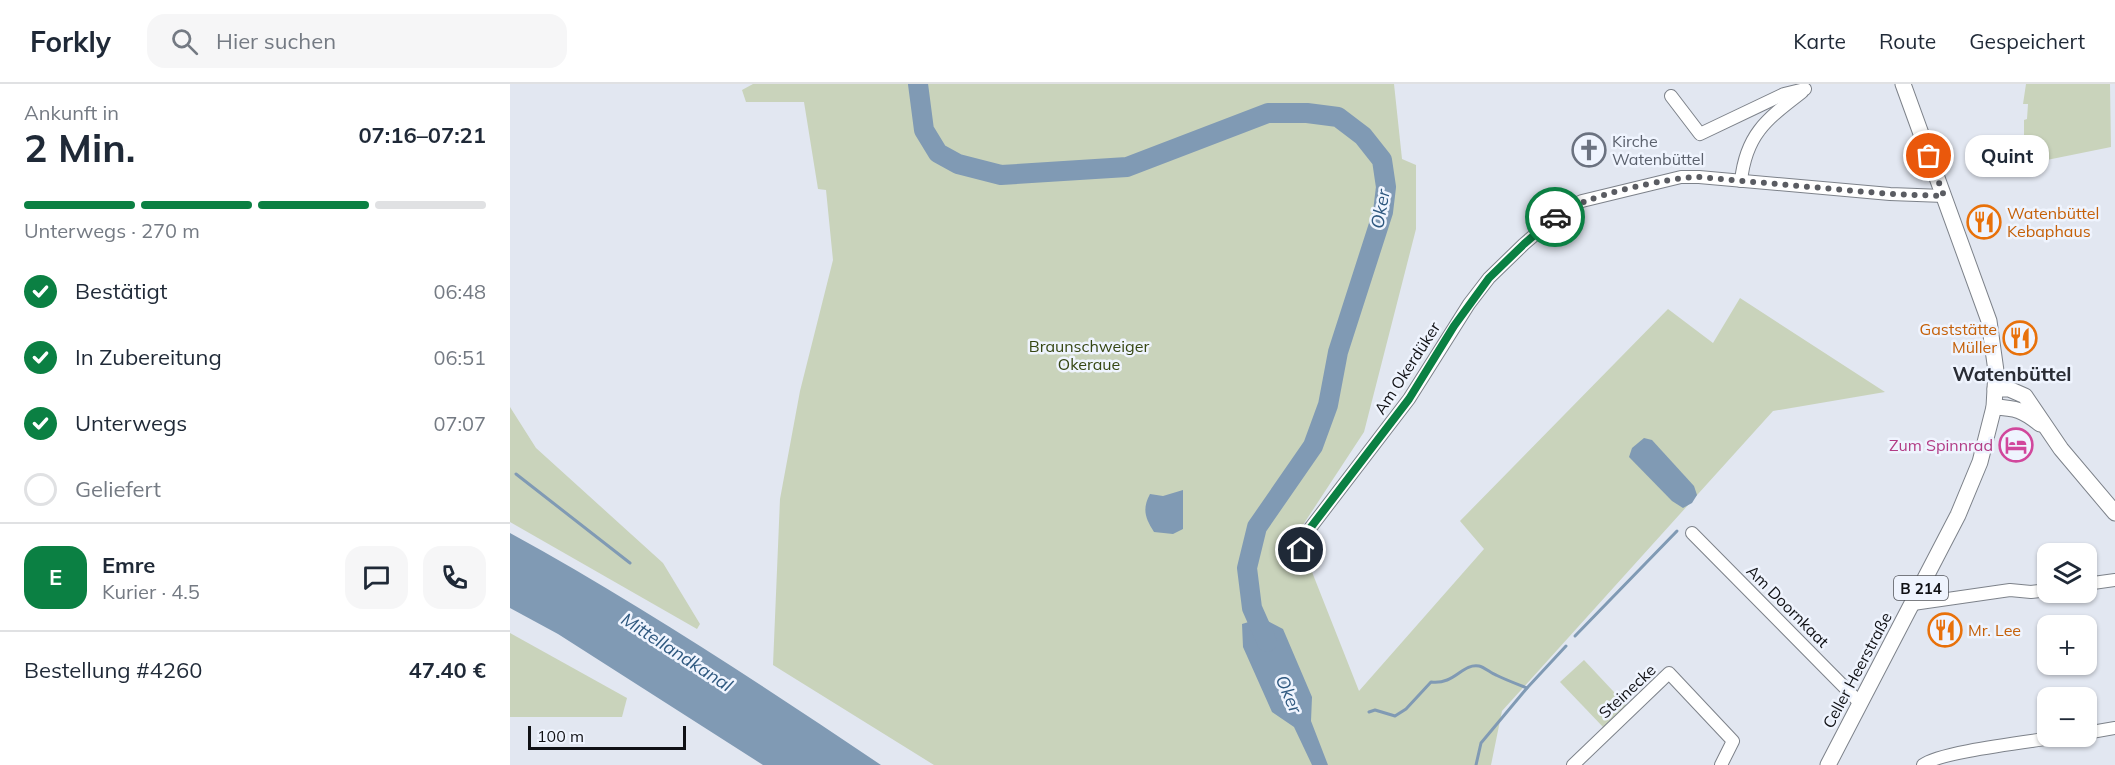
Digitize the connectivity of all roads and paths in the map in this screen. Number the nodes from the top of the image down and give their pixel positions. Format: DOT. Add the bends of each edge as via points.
graph roads {
  1 [pos="1903,84"];
  2 [pos="1807,87"];
  3 [pos="1671,96"];
  4 [pos="1742,181"];
  5 [pos="1944,196"];
  6 [pos="1995,389"];
  7 [pos="1994,407"];
  8 [pos="2045,429"];
  9 [pos="2115,513"];
  10 [pos="1692,533"];
  11 [pos="1301,550"];
  12 [pos="2115,580"];
  13 [pos="2097,582"];
  14 [pos="2037,591"];
  15 [pos="1913,604"];
  16 [pos="1860,703"];
  17 [pos="2115,728"];
  18 [pos="2097,731"];
  19 [pos="2037,741"];
  20 [pos="1573,765"];
  21 [pos="1721,765"];
  22 [pos="1828,765"];
  23 [pos="1923,765"];
  1 -- 5 [label="main road, Celler Heerstraße / B 214"];
  2 -- 3 [label="street" via="1784,94 1700,135"];
  2 -- 4 [label="street" via="1767,118 1757,132 1743,164"];
  4 -- 5 [label="street, Am Okerdüker"];
  4 -- 11 [label="street, Am Okerdüker" via="1681,177 1582,201 1553,218 1489,278 1409,399 1308,531"];
  5 -- 6 [label="main road, Celler Heerstraße / B 214" via="1989,321 1995,354"];
  6 -- 7 [label="main road, Celler Heerstraße / B 214"];
  6 -- 8 [label="main road" via="2009,389 2025,396"];
  7 -- 8 [label="main road" via="2017,408"];
  7 -- 15 [label="main road, Celler Heerstraße / B 214" via="1974,479"];
  8 -- 9 [label="main road"];
  10 -- 16 [label="street, Am Doornkaat"];
  12 -- 13 [label="street"];
  14 -- 15 [label="street" via="2010,590"];
  15 -- 16 [label="main road, Celler Heerstraße / B 214"];
  16 -- 22 [label="main road, Celler Heerstraße / B 214"];
  17 -- 18 [label="street"];
  19 -- 23 [label="street" via="1951,755"];
  20 -- 21 [label="street, Steinecke" via="1669,673 1733,741"];
}
